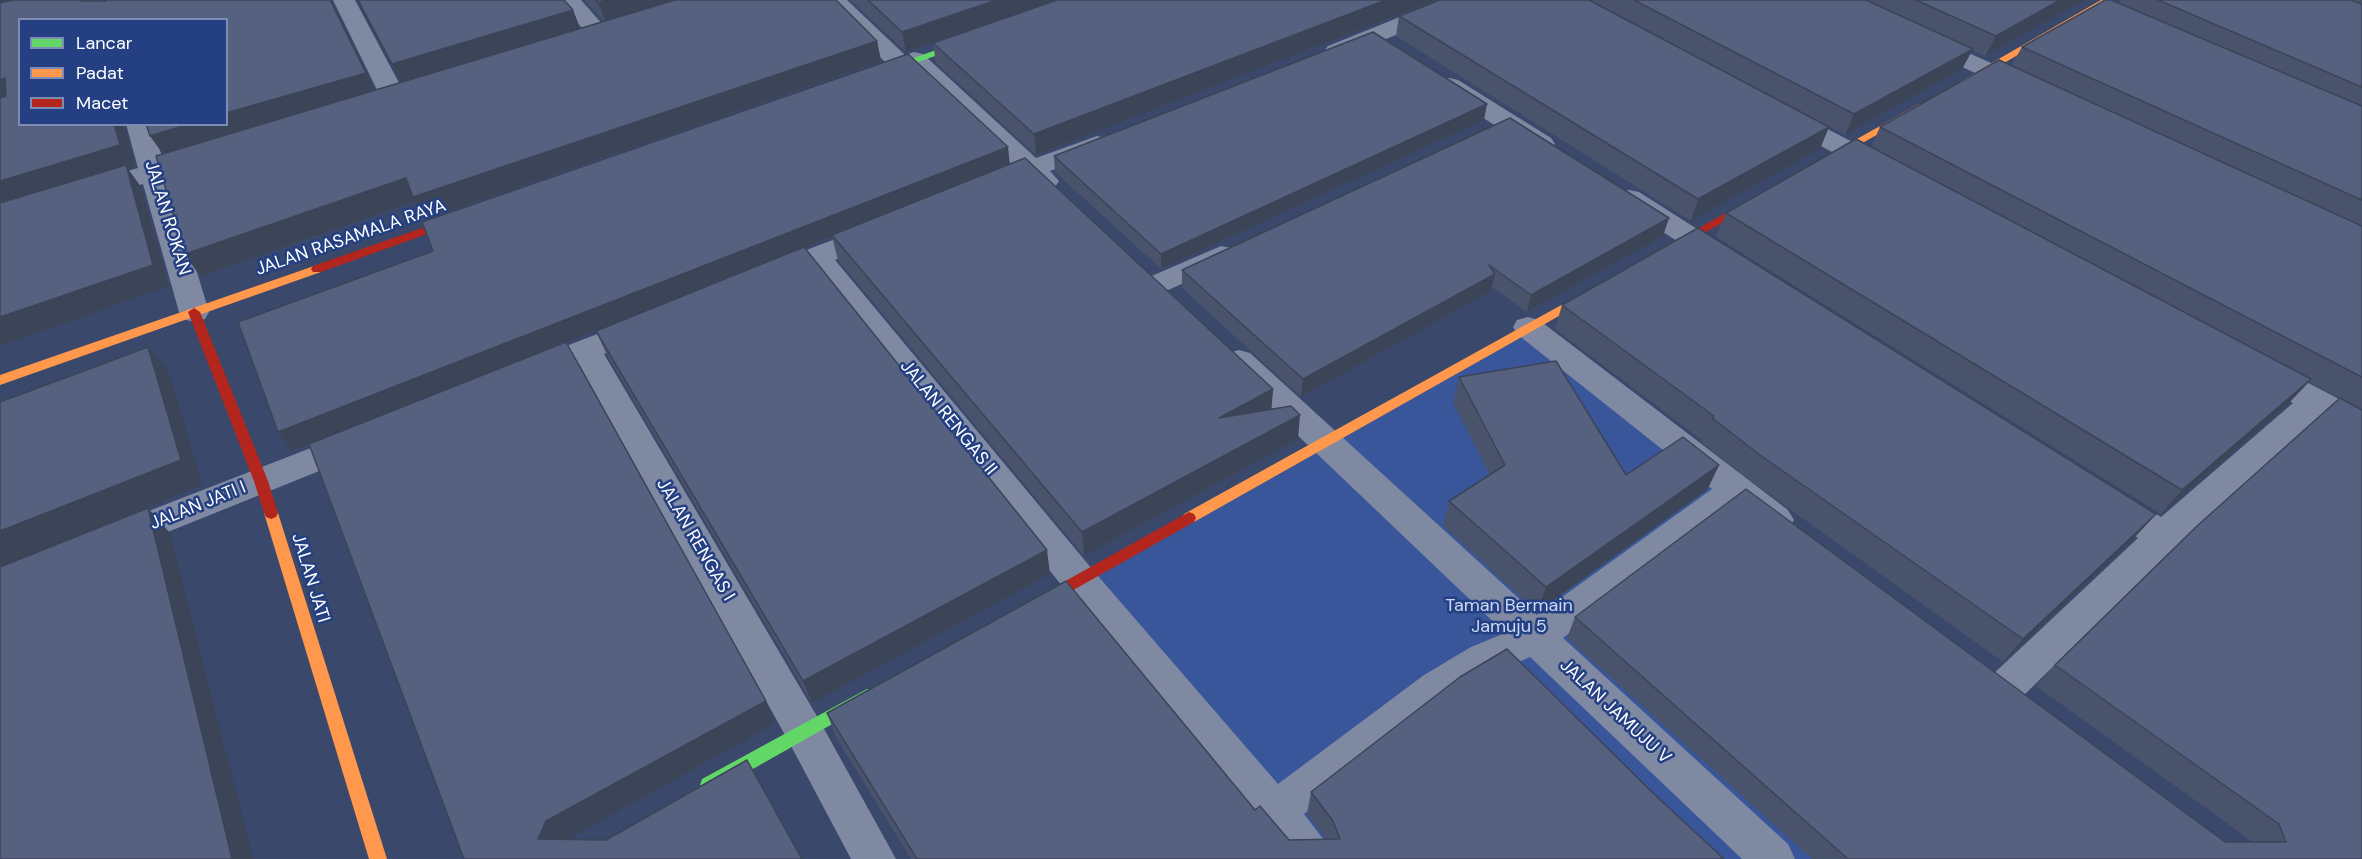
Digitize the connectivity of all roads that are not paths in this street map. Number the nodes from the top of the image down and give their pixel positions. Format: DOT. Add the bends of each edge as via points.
graph roads {
  1 [pos="344,0"];
  2 [pos="569,0"];
  3 [pos="834,0"];
  4 [pos="1462,0"];
  5 [pos="2106,8"];
  6 [pos="1901,30"];
  7 [pos="990,33"];
  8 [pos="600,35"];
  9 [pos="1374,36"];
  10 [pos="1402,55"];
  11 [pos="1319,58"];
  12 [pos="907,62"];
  13 [pos="1986,70"];
  14 [pos="1430,73"];
  15 [pos="856,80"];
  16 [pos="2040,94"];
  17 [pos="393,98"];
  18 [pos="1763,104"];
  19 [pos="1506,122"];
  20 [pos="140,126"];
  21 [pos="1120,135"];
  22 [pos="1474,136"];
  23 [pos="1845,148"];
  24 [pos="222,151"];
  25 [pos="1564,158"];
  26 [pos="1032,169"];
  27 [pos="153,172"];
  28 [pos="1804,172"];
  29 [pos="1898,177"];
  30 [pos="1613,188"];
  31 [pos="1773,190"];
  32 [pos="967,195"];
  33 [pos="76,196"];
  34 [pos="1066,200"];
  35 [pos="486,210"];
  36 [pos="903,221"];
  37 [pos="1690,237"];
  38 [pos="1242,245"];
  39 [pos="816,256"];
  40 [pos="1650,259"];
  41 [pos="1740,268"];
  42 [pos="1609,282"];
  43 [pos="751,283"];
  44 [pos="1157,285"];
  45 [pos="194,312"];
  46 [pos="674,314"];
  47 [pos="1527,327"];
  48 [pos="1216,340"];
  49 [pos="586,349"];
  50 [pos="2232,356"];
  51 [pos="0,380"];
  52 [pos="510,380"];
  53 [pos="2316,401"];
  54 [pos="2362,426"];
  55 [pos="380,432"];
  56 [pos="1326,442"];
  57 [pos="261,481"];
  58 [pos="2084,486"];
  59 [pos="1735,490"];
  60 [pos="2163,536"];
  61 [pos="1802,540"];
  62 [pos="87,550"];
  63 [pos="1079,580"];
  64 [pos="1018,614"];
  65 [pos="1536,637"];
  66 [pos="1976,668"];
  67 [pos="2004,689"];
  68 [pos="876,692"];
  69 [pos="2033,711"];
  70 [pos="804,731"];
  71 [pos="692,795"];
  72 [pos="1275,811"];
  73 [pos="378,859"];
  74 [pos="874,859"];
  75 [pos="1312,859"];
  76 [pos="1773,859"];
  1 -- 17 [label="street"];
  2 -- 8 [label="street"];
  3 -- 12 [label="street"];
  4 -- 9 [label="street"];
  5 -- 13 [label="street"];
  6 -- 13 [label="street"];
  7 -- 12 [label="street"];
  9 -- 10 [label="street"];
  9 -- 11 [label="street"];
  12 -- 15 [label="street"];
  12 -- 26 [label="street"];
  13 -- 16 [label="street"];
  13 -- 23 [label="street"];
  14 -- 19 [label="street"];
  18 -- 23 [label="street"];
  19 -- 22 [label="street"];
  19 -- 25 [label="street"];
  20 -- 27 [label="street, JALAN ROKAN"];
  21 -- 26 [label="street"];
  23 -- 28 [label="street"];
  23 -- 29 [label="street"];
  24 -- 27 [label="street"];
  26 -- 32 [label="street"];
  26 -- 34 [label="street"];
  27 -- 33 [label="street"];
  27 -- 45 [label="street, JALAN ROKAN"];
  30 -- 37 [label="street"];
  31 -- 37 [label="street"];
  35 -- 45 [label="street, JALAN RASAMALA RAYA"];
  36 -- 39 [label="street"];
  37 -- 40 [label="street"];
  37 -- 41 [label="street"];
  38 -- 44 [label="street"];
  39 -- 43 [label="street"];
  39 -- 63 [label="street, JALAN RENGAS II"];
  42 -- 47 [label="street"];
  45 -- 51 [label="street, JALAN RASAMALA RAYA"];
  45 -- 57 [label="street, JALAN JATI"];
  46 -- 49 [label="street"];
  47 -- 56 [label="street"];
  47 -- 59 [label="street"];
  48 -- 56 [label="street, JALAN JAMUJU V"];
  49 -- 52 [label="street"];
  49 -- 70 [label="street, JALAN RENGAS I"];
  50 -- 53 [label="street"];
  53 -- 54 [label="street"];
  53 -- 60 [label="street"];
  55 -- 57 [label="street, JALAN JATI I"];
  56 -- 63 [label="street"];
  56 -- 65 [label="street, JALAN JAMUJU V"];
  57 -- 62 [label="street, JALAN JATI I"];
  57 -- 73 [label="street, JALAN JATI"];
  58 -- 60 [label="street"];
  59 -- 61 [label="street"];
  59 -- 65 [label="street"];
  60 -- 67 [label="street"];
  63 -- 64 [label="street"];
  63 -- 72 [label="street, JALAN RENGAS II"];
  65 -- 72 [label="street" via="1485,659 1438,687"];
  65 -- 76 [label="street, JALAN JAMUJU V"];
  66 -- 67 [label="street"];
  67 -- 69 [label="street"];
  68 -- 70 [label="street"];
  70 -- 71 [label="street"];
  70 -- 74 [label="street, JALAN RENGAS I"];
  72 -- 75 [label="street, JALAN RENGAS II"];
}
